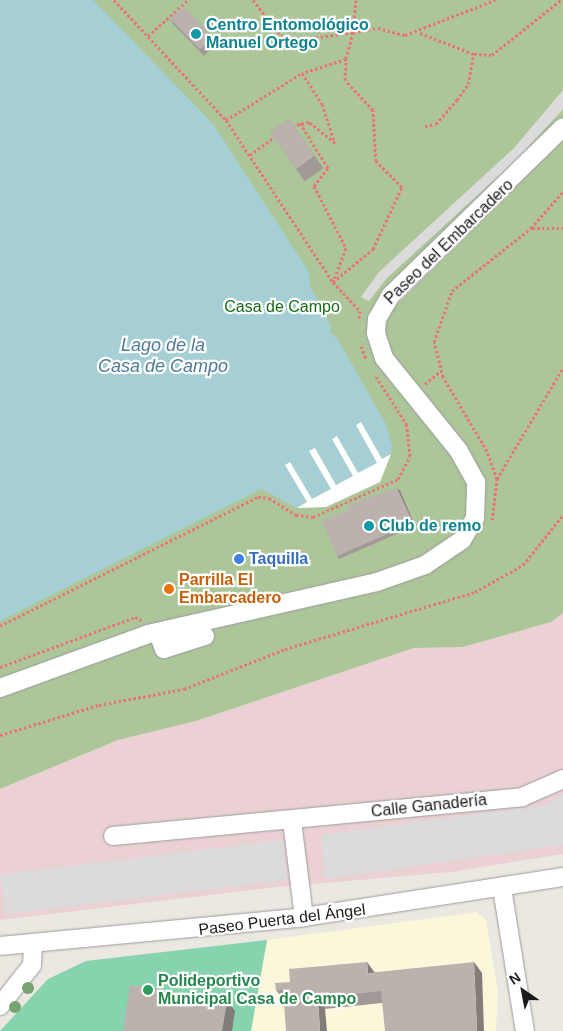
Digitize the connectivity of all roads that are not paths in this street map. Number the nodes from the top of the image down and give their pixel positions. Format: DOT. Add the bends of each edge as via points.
graph roads {
  1 [pos="563,127"];
  2 [pos="148,626"];
  3 [pos="205,636"];
  4 [pos="0,688"];
  5 [pos="563,779"];
  6 [pos="292,821"];
  7 [pos="113,836"];
  8 [pos="563,877"];
  9 [pos="502,888"];
  10 [pos="304,917"];
  11 [pos="32,945"];
  12 [pos="0,946"];
  13 [pos="0,1006"];
  14 [pos="525,1031"];
  1 -- 2 [label="street, Paseo del Embarcadero" via="391,295 377,318 376,333 384,358 471,468 479,501 469,532 444,554 377,582"];
  2 -- 3 [label="street" via="164,649"];
  2 -- 4 [label="street, Paseo del Embarcadero"];
  5 -- 6 [label="street, Calle Ganadería" via="522,797"];
  6 -- 7 [label="street, Calle Ganadería"];
  6 -- 10 [label="street"];
  8 -- 9 [label="street, Paseo Puerta del Ángel"];
  9 -- 10 [label="street, Paseo Puerta del Ángel"];
  9 -- 14 [label="street"];
  10 -- 11 [label="street, Paseo Puerta del Ángel"];
  11 -- 12 [label="street, Paseo Puerta del Ángel"];
  11 -- 13 [label="street" via="32,965"];
}
